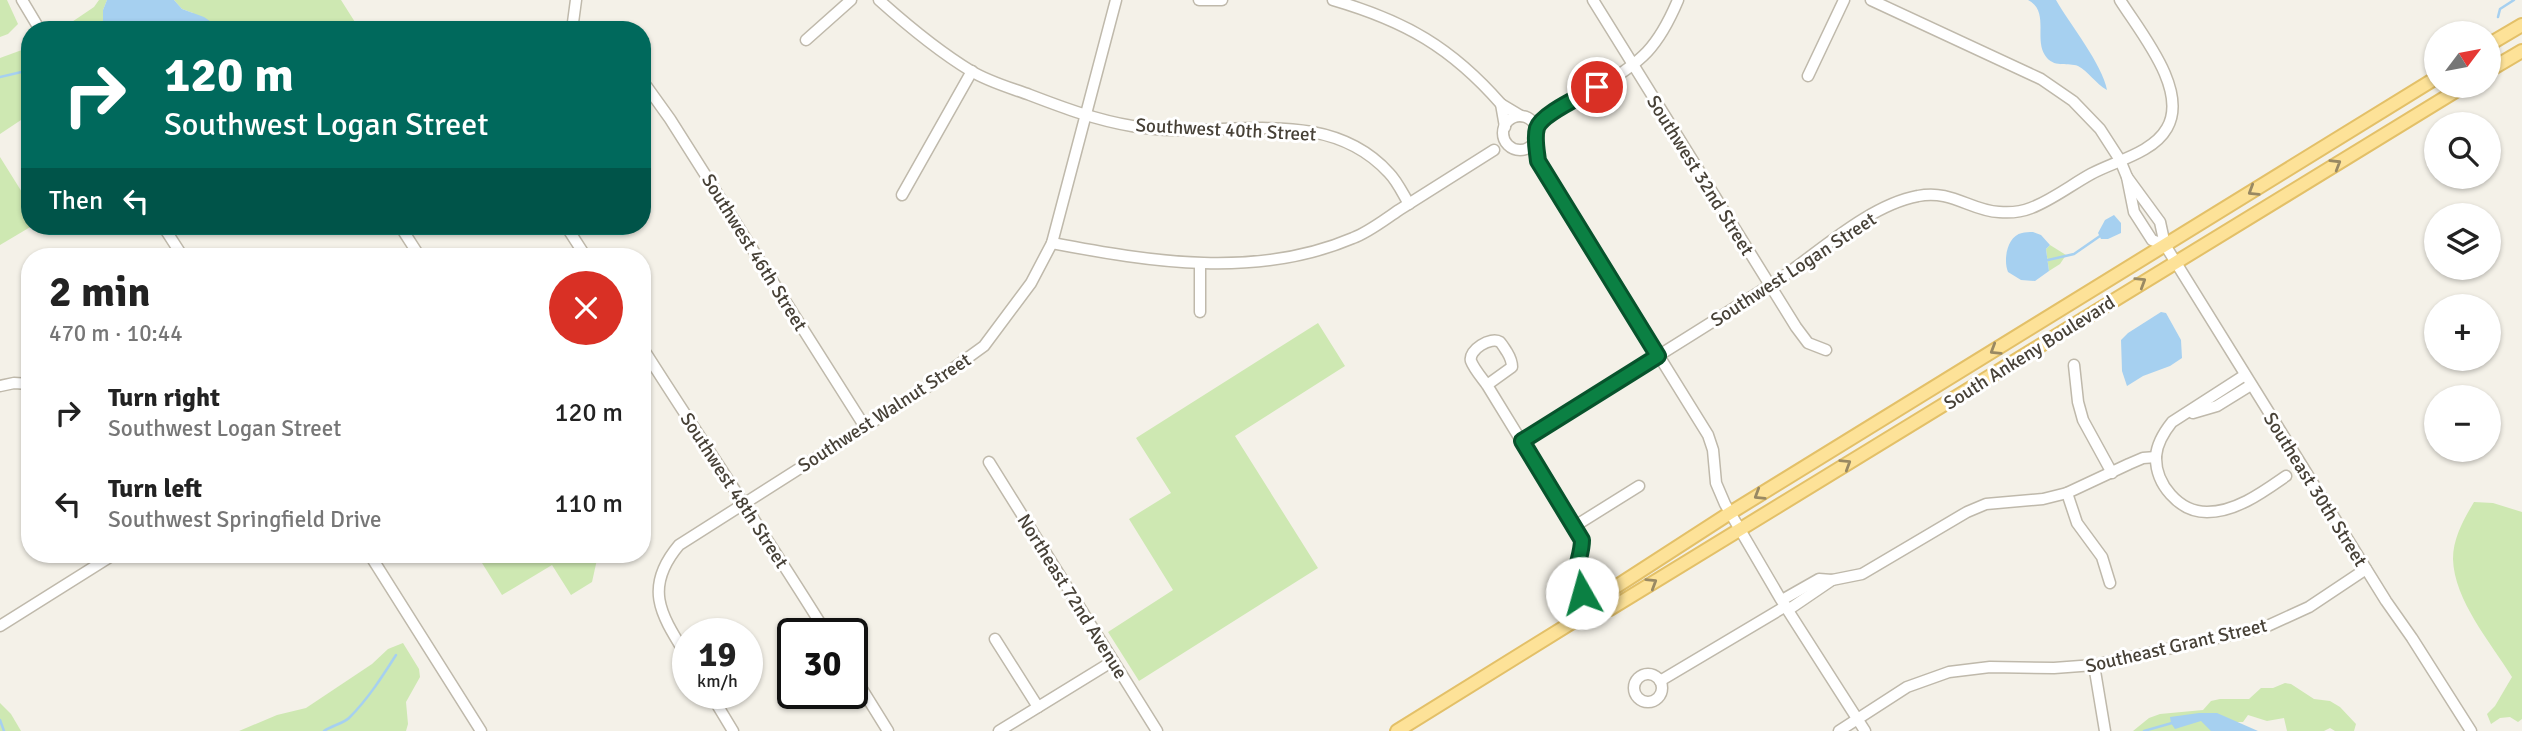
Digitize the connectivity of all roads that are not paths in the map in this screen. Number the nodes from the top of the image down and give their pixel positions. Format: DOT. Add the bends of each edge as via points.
graph roads {
  1 [pos="22,0"];
  2 [pos="576,0"];
  3 [pos="851,0"];
  4 [pos="879,0"];
  5 [pos="1116,0"];
  6 [pos="1199,0"];
  7 [pos="1222,0"];
  8 [pos="1333,0"];
  9 [pos="1593,0"];
  10 [pos="1678,0"];
  11 [pos="1844,0"];
  12 [pos="1871,0"];
  13 [pos="2120,0"];
  14 [pos="35,21"];
  15 [pos="573,21"];
  16 [pos="2522,25"];
  17 [pos="2501,37"];
  18 [pos="806,40"];
  19 [pos="2522,51"];
  20 [pos="2501,63"];
  21 [pos="1633,64"];
  22 [pos="972,71"];
  23 [pos="1808,76"];
  24 [pos="2424,85"];
  25 [pos="651,92"];
  26 [pos="2444,98"];
  27 [pos="1502,104"];
  28 [pos="1548,114"];
  29 [pos="1087,116"];
  30 [pos="1524,117"];
  31 [pos="1537,128"];
  32 [pos="1504,132"];
  33 [pos="1535,140"];
  34 [pos="1509,146"];
  35 [pos="1524,149"];
  36 [pos="1494,150"];
  37 [pos="2120,160"];
  38 [pos="1538,161"];
  39 [pos="2127,177"];
  40 [pos="902,195"];
  41 [pos="1409,204"];
  42 [pos="1052,243"];
  43 [pos="2165,245"];
  44 [pos="2175,262"];
  45 [pos="1199,264"];
  46 [pos="1769,286"];
  47 [pos="1200,312"];
  48 [pos="1826,350"];
  49 [pos="1658,356"];
  50 [pos="651,361"];
  51 [pos="2074,365"];
  52 [pos="2245,375"];
  53 [pos="21,383"];
  54 [pos="1487,385"];
  55 [pos="2252,385"];
  56 [pos="0,386"];
  57 [pos="2185,414"];
  58 [pos="865,427"];
  59 [pos="1522,441"];
  60 [pos="2156,457"];
  61 [pos="989,462"];
  62 [pos="2112,473"];
  63 [pos="2286,476"];
  64 [pos="1639,486"];
  65 [pos="2067,493"];
  66 [pos="744,503"];
  67 [pos="1730,513"];
  68 [pos="1575,526"];
  69 [pos="1740,529"];
  70 [pos="100,563"];
  71 [pos="375,563"];
  72 [pos="2366,569"];
  73 [pos="2110,583"];
  74 [pos="1785,605"];
  75 [pos="1591,609"];
  76 [pos="817,618"];
  77 [pos="0,626"];
  78 [pos="672,630"];
  79 [pos="995,639"];
  80 [pos="1113,661"];
  81 [pos="2094,665"];
  82 [pos="1660,681"];
  83 [pos="868,699"];
  84 [pos="1038,707"];
  85 [pos="720,709"];
  86 [pos="1856,718"];
  87 [pos="481,731"];
  88 [pos="733,731"];
  89 [pos="888,731"];
  90 [pos="999,731"];
  91 [pos="1157,731"];
  92 [pos="1397,731"];
  93 [pos="1839,731"];
  94 [pos="1864,731"];
  95 [pos="2105,731"];
  96 [pos="2471,731"];
  1 -- 14 [label="street"];
  2 -- 15 [label="street"];
  3 -- 18 [label="street"];
  4 -- 22 [label="street, Southwest 40th Street" via="910,29"];
  5 -- 29 [label="street, Southwest Walnut Street"];
  6 -- 7 [label="street"];
  8 -- 27 [label="street" via="1392,20 1432,41 1471,71"];
  9 -- 21 [label="street, Southwest 32nd Street"];
  10 -- 21 [label="street" via="1659,37"];
  11 -- 23 [label="street"];
  12 -- 37 [label="street" via="2052,85 2087,115"];
  13 -- 37 [label="street, Southwest Logan Street" via="2166,77 2173,100 2169,123 2160,136"];
  16 -- 17 [label="main road"];
  19 -- 20 [label="main road"];
  21 -- 28 [label="street"];
  21 -- 46 [label="street, Southwest 32nd Street"];
  22 -- 29 [label="street, Southwest 40th Street"];
  22 -- 40 [label="street"];
  24 -- 43 [label="main road, South Ankeny Boulevard, one-way"];
  25 -- 58 [label="street, Southwest 46th Street"];
  44 -- 26 [label="main road, South Ankeny Boulevard, one-way"];
  27 -- 30 [label="street"];
  27 -- 32 [label="street"];
  28 -- 30 [label="street"];
  28 -- 31 [label="street"];
  29 -- 41 [label="street, Southwest 40th Street" via="1185,132 1260,128 1332,135 1371,155 1391,174"];
  29 -- 42 [label="street, Southwest Walnut Street"];
  30 -- 31 [label="street"];
  30 -- 32 [label="street" via="1511,119"];
  31 -- 33 [label="street"];
  32 -- 34 [label="street"];
  32 -- 36 [label="street"];
  33 -- 35 [label="street"];
  33 -- 38 [label="street"];
  34 -- 35 [label="street"];
  34 -- 36 [label="street"];
  35 -- 38 [label="street"];
  36 -- 41 [label="street"];
  37 -- 39 [label="street"];
  37 -- 46 [label="street, Southwest Logan Street" via="2020,211 1995,212 1941,195 1919,195 1895,203 1838,236"];
  38 -- 49 [label="street"];
  39 -- 43 [label="street" via="2160,222"];
  39 -- 43 [label="street" via="2134,212 2152,240"];
  41 -- 45 [label="street" via="1355,237 1315,252"];
  42 -- 45 [label="street" via="1133,259"];
  42 -- 58 [label="street, Southwest Walnut Street" via="1031,283 984,346"];
  43 -- 44 [label="street, Southeast 30th Street"];
  43 -- 67 [label="main road, South Ankeny Boulevard, one-way"];
  44 -- 52 [label="street, Southeast 30th Street"];
  69 -- 44 [label="main road, South Ankeny Boulevard, one-way"];
  45 -- 47 [label="street"];
  46 -- 48 [label="street, Southwest 32nd Street" via="1804,338"];
  46 -- 49 [label="street, Southwest Logan Street"];
  49 -- 59 [label="street, Southwest Logan Street"];
  49 -- 67 [label="street" via="1708,435 1716,483"];
  50 -- 66 [label="street, Southwest 48th Street"];
  51 -- 62 [label="street" via="2083,420"];
  52 -- 55 [label="street, Southeast 30th Street"];
  52 -- 57 [label="street"];
  53 -- 56 [label="street"];
  54 -- 54 [label="street" via="1512,367 1497,341 1489,341 1471,356"];
  54 -- 59 [label="street"];
  55 -- 57 [label="street" via="2217,406"];
  55 -- 72 [label="street, Southeast 30th Street"];
  57 -- 60 [label="street" via="2164,433"];
  58 -- 66 [label="street, Southwest Walnut Street"];
  59 -- 68 [label="street"];
  60 -- 62 [label="street" via="2143,458"];
  60 -- 63 [label="street" via="2173,497 2197,511 2230,508"];
  61 -- 80 [label="street, Northeast 72nd Avenue"];
  62 -- 65 [label="street"];
  64 -- 68 [label="street"];
  65 -- 73 [label="street" via="2077,523 2102,556"];
  65 -- 74 [label="street" via="1986,504 1862,574 1814,581"];
  66 -- 76 [label="street, Southwest 48th Street"];
  66 -- 78 [label="street, Southwest Walnut Street" via="679,545 668,559 658,591 662,613"];
  67 -- 69 [label="street"];
  67 -- 75 [label="main road, South Ankeny Boulevard" via="1597,599"];
  68 -- 75 [label="street" via="1582,540 1575,576"];
  69 -- 74 [label="street"];
  75 -- 69 [label="main road, South Ankeny Boulevard, one-way" via="1610,609"];
  70 -- 77 [label="street"];
  71 -- 87 [label="street"];
  72 -- 81 [label="street, Southeast Grant Street" via="2309,607 2263,628"];
  72 -- 96 [label="street, Southeast 30th Street"];
  74 -- 82 [label="street"];
  74 -- 86 [label="street"];
  75 -- 92 [label="main road, South Ankeny Boulevard"];
  79 -- 84 [label="street"];
  80 -- 84 [label="street"];
  80 -- 91 [label="street, Northeast 72nd Avenue"];
  81 -- 86 [label="street, Southeast Grant Street" via="1949,672 1907,687"];
  81 -- 95 [label="street"];
  83 -- 89 [label="street"];
  84 -- 90 [label="street"];
  85 -- 88 [label="street"];
  86 -- 93 [label="street, Southeast Grant Street"];
  86 -- 94 [label="street"];
}
